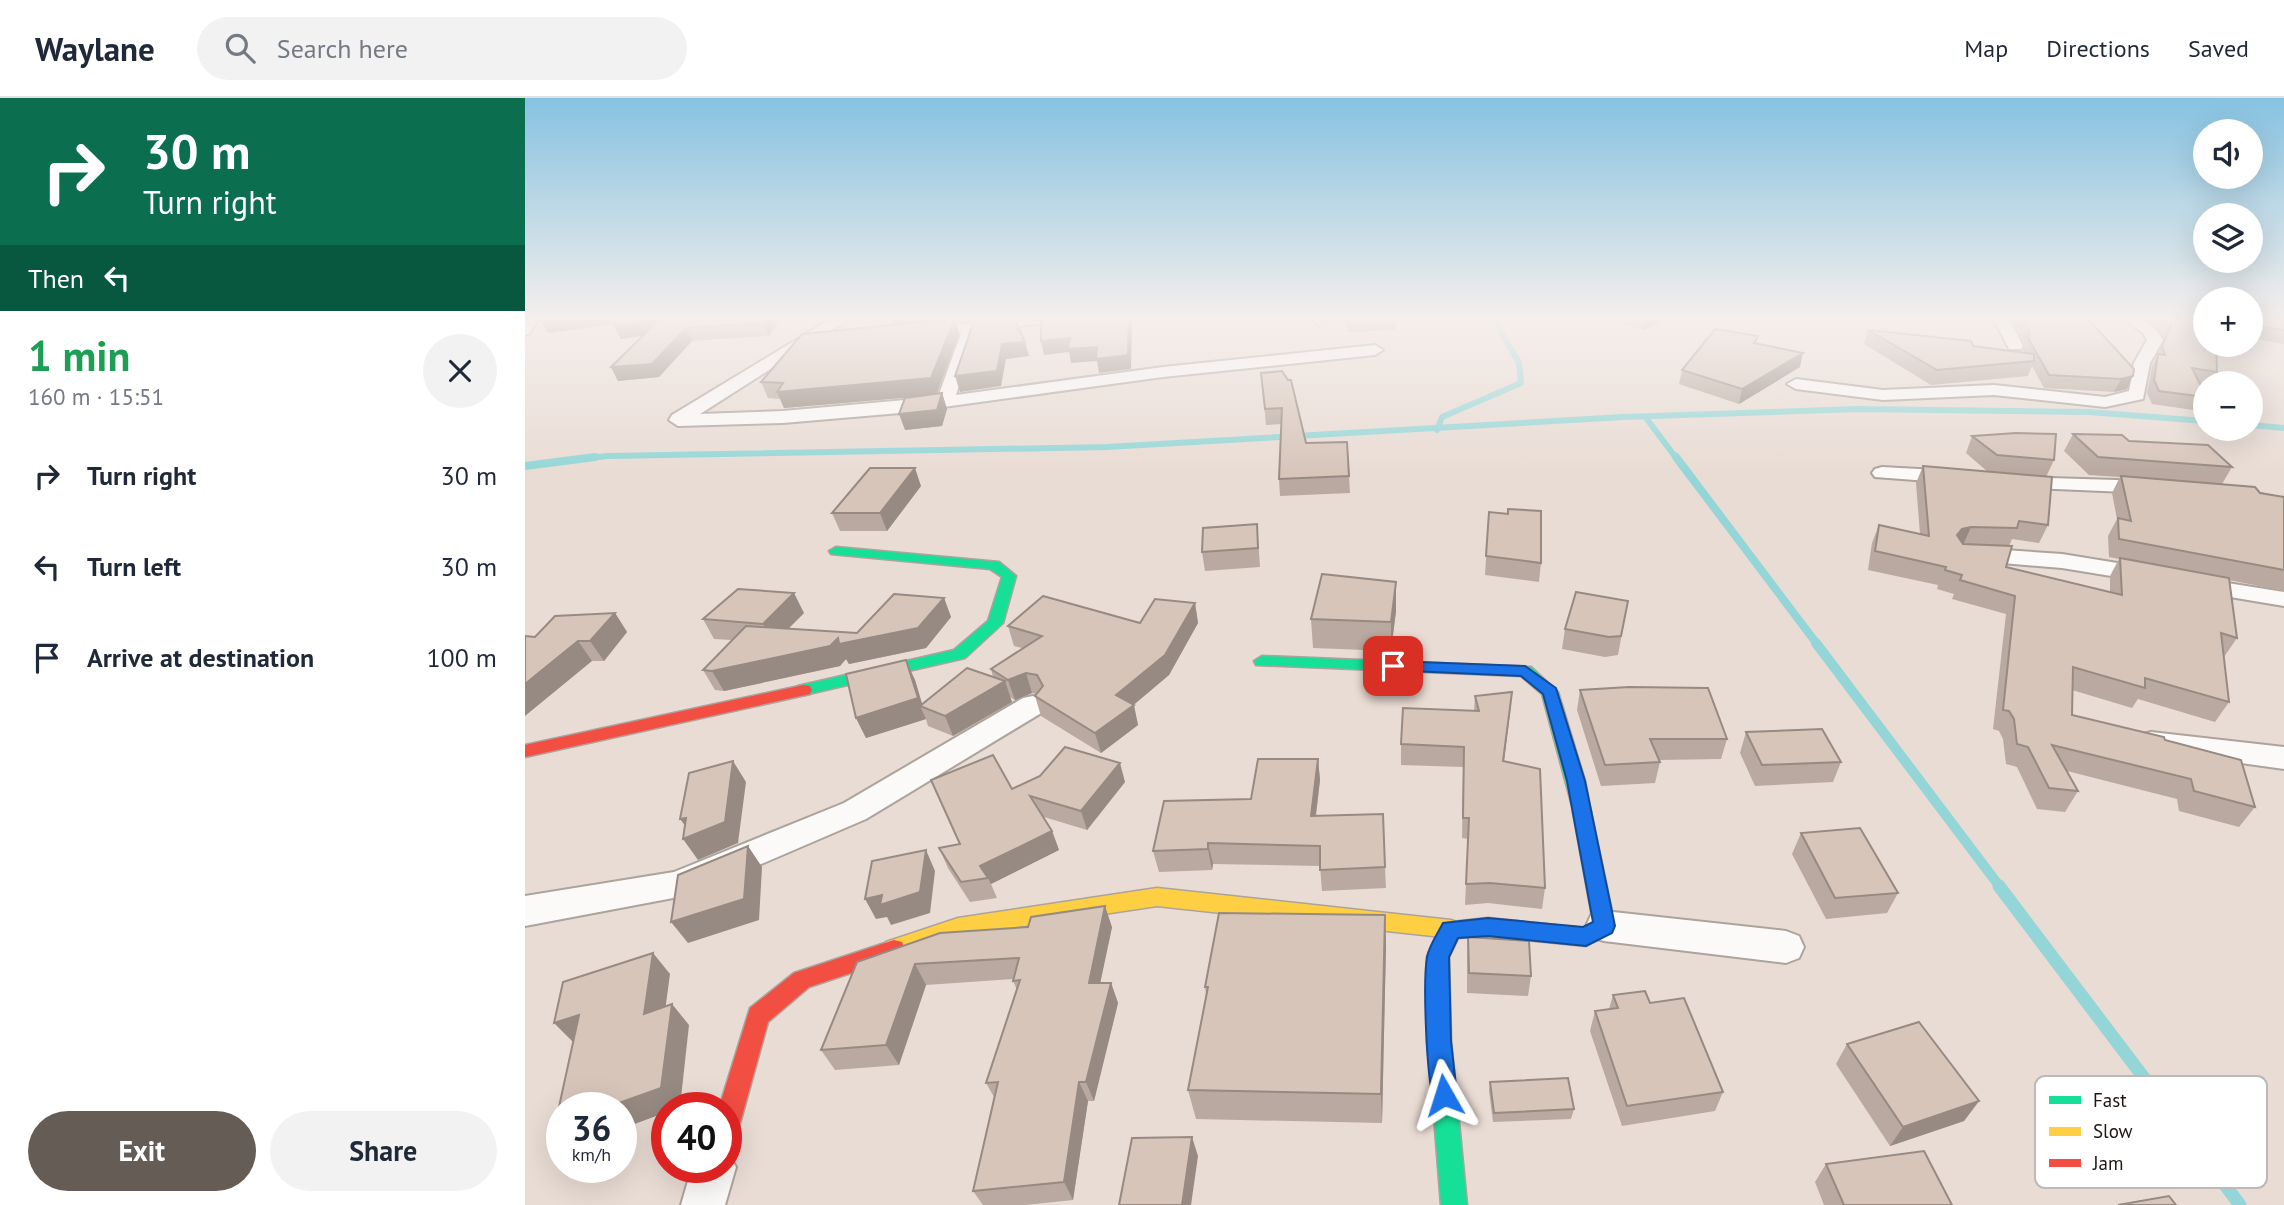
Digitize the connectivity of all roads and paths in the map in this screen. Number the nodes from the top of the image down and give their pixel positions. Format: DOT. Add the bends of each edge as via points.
graph roads {
  1 [pos="761,369"];
  2 [pos="957,369"];
  3 [pos="1195,369"];
  4 [pos="2141,369"];
  5 [pos="1796,384"];
  6 [pos="945,402"];
  7 [pos="1882,473"];
  8 [pos="1977,480"];
  9 [pos="2004,482"];
  10 [pos="2164,488"];
  11 [pos="835,551"];
  12 [pos="1963,555"];
  13 [pos="2284,599"];
  14 [pos="1262,661"];
  15 [pos="1033,705"];
  16 [pos="2117,738"];
  17 [pos="525,751"];
  18 [pos="2284,758"];
  19 [pos="525,911"];
  20 [pos="1604,926"];
  21 [pos="1451,929"];
  22 [pos="1786,947"];
  23 [pos="736,1092"];
  24 [pos="709,1183"];
  25 [pos="703,1205"];
  26 [pos="1454,1205"];
  1 -- 6 [label="street" via="678,420 783,417"];
  2 -- 6 [label="street"];
  3 -- 6 [label="street"];
  4 -- 5 [label="street" via="2137,396 2105,402 1994,390 1883,396"];
  7 -- 8 [label="street"];
  9 -- 10 [label="street"];
  11 -- 17 [label="street" via="994,565 1009,576 995,623 959,654"];
  12 -- 13 [label="street" via="2084,562"];
  14 -- 20 [label="street" via="1525,671 1550,692 1576,781"];
  15 -- 19 [label="street" via="855,811 677,885"];
  16 -- 18 [label="street"];
  20 -- 21 [label="street" via="1586,937 1488,927"];
  20 -- 22 [label="street"];
  21 -- 23 [label="street" via="1157,897 958,927 802,981 758,1016"];
  21 -- 26 [label="street" via="1438,957 1439,1029"];
  24 -- 25 [label="street"];
}
